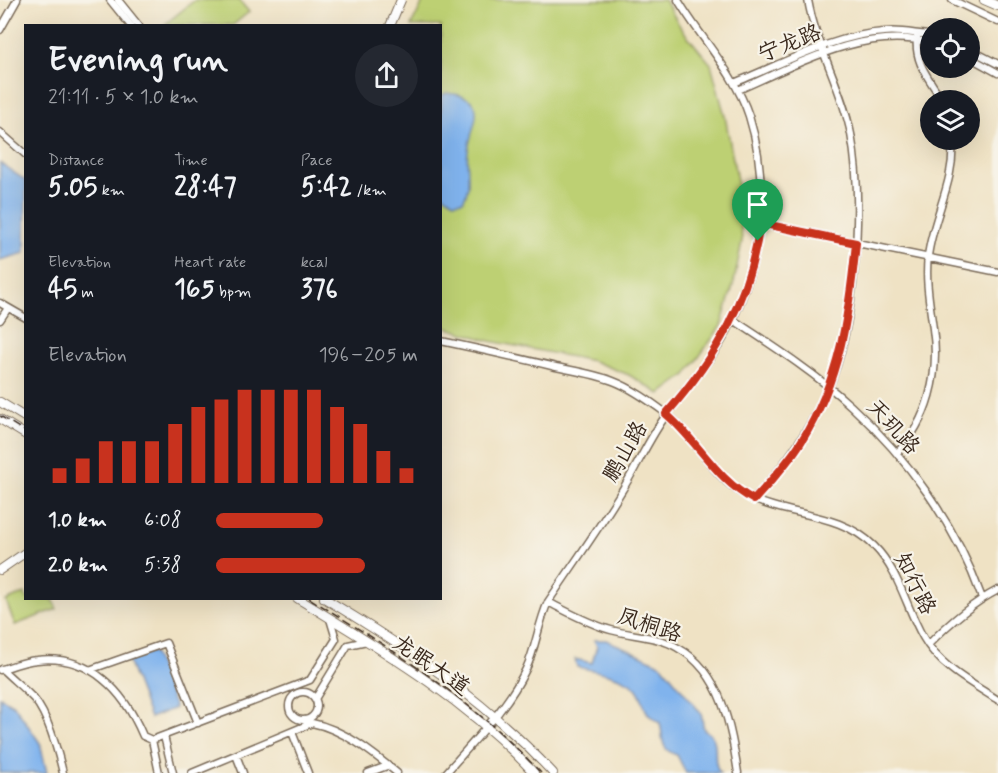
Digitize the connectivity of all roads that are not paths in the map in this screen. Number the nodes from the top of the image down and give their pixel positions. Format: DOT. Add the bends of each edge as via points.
graph roads {
  1 [pos="17,0"];
  2 [pos="110,0"];
  3 [pos="118,0"];
  4 [pos="401,0"];
  5 [pos="678,0"];
  6 [pos="808,0"];
  7 [pos="952,0"];
  8 [pos="984,0"];
  9 [pos="998,6"];
  10 [pos="998,22"];
  11 [pos="129,24"];
  12 [pos="137,24"];
  13 [pos="391,24"];
  14 [pos="0,30"];
  15 [pos="917,37"];
  16 [pos="920,37"];
  17 [pos="920,38"];
  18 [pos="823,51"];
  19 [pos="980,55"];
  20 [pos="980,63"];
  21 [pos="998,64"];
  22 [pos="998,73"];
  23 [pos="734,83"];
  24 [pos="738,90"];
  25 [pos="935,90"];
  26 [pos="0,132"];
  27 [pos="952,150"];
  28 [pos="24,153"];
  29 [pos="760,223"];
  30 [pos="856,243"];
  31 [pos="928,258"];
  32 [pos="998,272"];
  33 [pos="0,303"];
  34 [pos="8,308"];
  35 [pos="24,317"];
  36 [pos="732,319"];
  37 [pos="0,320"];
  38 [pos="442,341"];
  39 [pos="829,388"];
  40 [pos="0,402"];
  41 [pos="666,414"];
  42 [pos="24,417"];
  43 [pos="0,419"];
  44 [pos="24,434"];
  45 [pos="897,453"];
  46 [pos="754,500"];
  47 [pos="24,553"];
  48 [pos="0,570"];
  49 [pos="998,590"];
  50 [pos="982,598"];
  51 [pos="300,600"];
  52 [pos="327,600"];
  53 [pos="548,602"];
  54 [pos="330,619"];
  55 [pos="367,641"];
  56 [pos="928,645"];
  57 [pos="1,669"];
  58 [pos="90,670"];
  59 [pos="296,685"];
  60 [pos="298,693"];
  61 [pos="315,699"];
  62 [pos="998,700"];
  63 [pos="495,716"];
  64 [pos="311,720"];
  65 [pos="198,723"];
  66 [pos="486,727"];
  67 [pos="292,732"];
  68 [pos="164,736"];
  69 [pos="152,740"];
  70 [pos="236,755"];
  71 [pos="387,765"];
  72 [pos="63,773"];
  73 [pos="159,773"];
  74 [pos="173,773"];
  75 [pos="192,773"];
  76 [pos="243,773"];
  77 [pos="308,773"];
  78 [pos="368,773"];
  79 [pos="397,773"];
  80 [pos="446,773"];
  81 [pos="534,773"];
  82 [pos="553,773"];
  83 [pos="738,773"];
  1 -- 14 [label="street"];
  2 -- 11 [label="street"];
  3 -- 12 [label="street"];
  4 -- 13 [label="main road"];
  5 -- 23 [label="street, 鹏山路"];
  6 -- 18 [label="street"];
  7 -- 10 [label="street"];
  8 -- 9 [label="main road"];
  15 -- 16 [label="street, 宁龙路"];
  15 -- 17 [label="street, 宁龙路"];
  15 -- 18 [label="street, 宁龙路" via="865,41"];
  15 -- 25 [label="street" via="916,49 923,72"];
  18 -- 23 [label="street, 宁龙路"];
  18 -- 24 [label="street, 宁龙路"];
  18 -- 30 [label="street" via="848,122 855,159"];
  19 -- 21 [label="street"];
  20 -- 22 [label="street"];
  23 -- 24 [label="street, 鹏山路"];
  24 -- 29 [label="street, 鹏山路" via="757,148"];
  26 -- 28 [label="street"];
  27 -- 31 [label="street" via="951,173 932,230"];
  29 -- 30 [label="street"];
  29 -- 36 [label="street, 鹏山路" via="752,266"];
  30 -- 31 [label="street"];
  30 -- 39 [label="street" via="842,347"];
  31 -- 32 [label="street"];
  31 -- 45 [label="street" via="935,347 933,380 923,414"];
  33 -- 34 [label="street"];
  34 -- 35 [label="street"];
  34 -- 37 [label="street"];
  36 -- 39 [label="street, 天玑路"];
  36 -- 41 [label="street, 鹏山路" via="708,362"];
  38 -- 41 [label="street, 知行路" via="614,381"];
  39 -- 45 [label="street, 天玑路"];
  39 -- 46 [label="street" via="800,443"];
  40 -- 42 [label="main road"];
  41 -- 46 [label="street, 知行路" via="732,486"];
  41 -- 53 [label="street, 鹏山路" via="621,493"];
  43 -- 44 [label="main road"];
  45 -- 50 [label="street, 天玑路" via="950,529"];
  46 -- 56 [label="street, 知行路" via="834,520 874,545 890,564"];
  47 -- 48 [label="main road"];
  49 -- 50 [label="street"];
  50 -- 56 [label="street"];
  51 -- 54 [label="main road, 龙眠大道"];
  52 -- 63 [label="main road, 龙眠大道" via="418,656"];
  53 -- 63 [label="street, 鹏山路" via="527,667"];
  53 -- 83 [label="street, 凤桐路" via="612,631 678,647 695,660 710,679 728,719"];
  54 -- 55 [label="main road, 龙眠大道"];
  54 -- 59 [label="street" via="336,639 310,680"];
  55 -- 61 [label="street" via="348,645"];
  55 -- 66 [label="main road, 龙眠大道" via="438,687"];
  56 -- 62 [label="street, 知行路" via="946,665"];
  57 -- 58 [label="street" via="38,660 63,661"];
  57 -- 72 [label="street" via="31,695 42,712 56,742"];
  58 -- 65 [label="street" via="166,643"];
  58 -- 69 [label="street" via="119,693 134,713 143,736"];
  59 -- 60 [label="street"];
  59 -- 65 [label="street"];
  60 -- 61 [label="street" via="308,693"];
  60 -- 64 [label="street" via="290,703 291,712 297,718"];
  61 -- 64 [label="street" via="316,711"];
  63 -- 66 [label="street, 鹏山路"];
  63 -- 82 [label="main road, 龙眠大道"];
  64 -- 67 [label="street"];
  64 -- 71 [label="street" via="343,735"];
  65 -- 68 [label="street"];
  66 -- 80 [label="street, 鹏山路"];
  66 -- 81 [label="main road, 龙眠大道"];
  67 -- 70 [label="street"];
  67 -- 77 [label="street"];
  68 -- 69 [label="street"];
  68 -- 74 [label="street"];
  69 -- 73 [label="street"];
  70 -- 75 [label="street"];
  70 -- 76 [label="street"];
  71 -- 78 [label="street"];
  71 -- 79 [label="street"];
}
